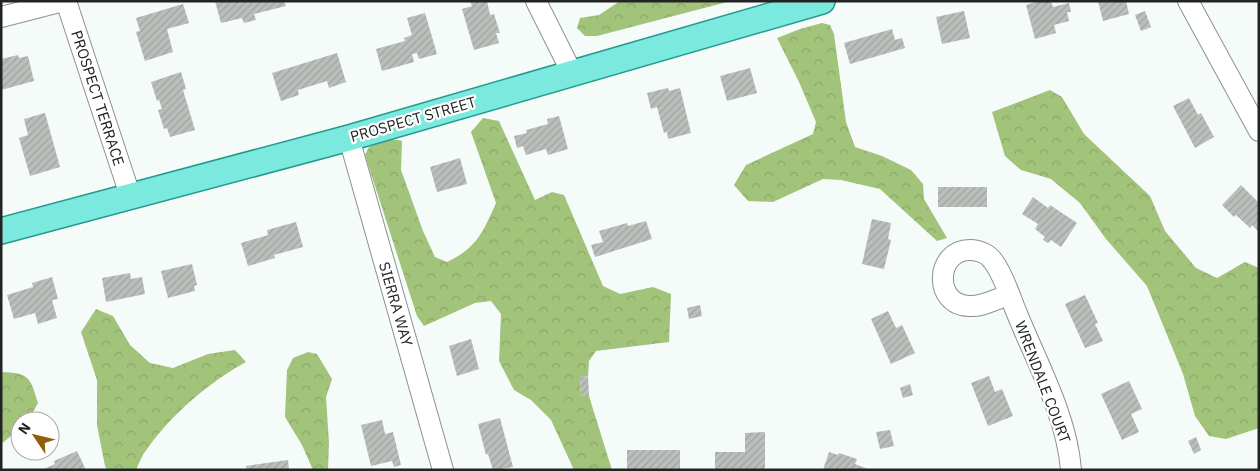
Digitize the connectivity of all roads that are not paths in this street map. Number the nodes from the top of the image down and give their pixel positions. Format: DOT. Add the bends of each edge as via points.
graph roads {
  1 [pos="64,1"];
  2 [pos="536,1"];
  3 [pos="822,1"];
  4 [pos="1188,1"];
  5 [pos="1,17"];
  6 [pos="572,73"];
  7 [pos="1259,131"];
  8 [pos="349,138"];
  9 [pos="130,195"];
  10 [pos="1,231"];
  11 [pos="1009,295"];
  12 [pos="443,470"];
  13 [pos="1071,470"];
  1 -- 5 [label="street"];
  1 -- 9 [label="street, PROSPECT TERRACE"];
  2 -- 6 [label="street"];
  3 -- 6 [label="main road, PROSPECT STREET"];
  4 -- 7 [label="street"];
  6 -- 8 [label="main road, PROSPECT STREET"];
  8 -- 9 [label="main road, PROSPECT STREET"];
  8 -- 12 [label="street, SIERRA WAY"];
  9 -- 10 [label="main road, PROSPECT STREET"];
  11 -- 13 [label="street, WRENDALE COURT" via="1064,430"];
}
